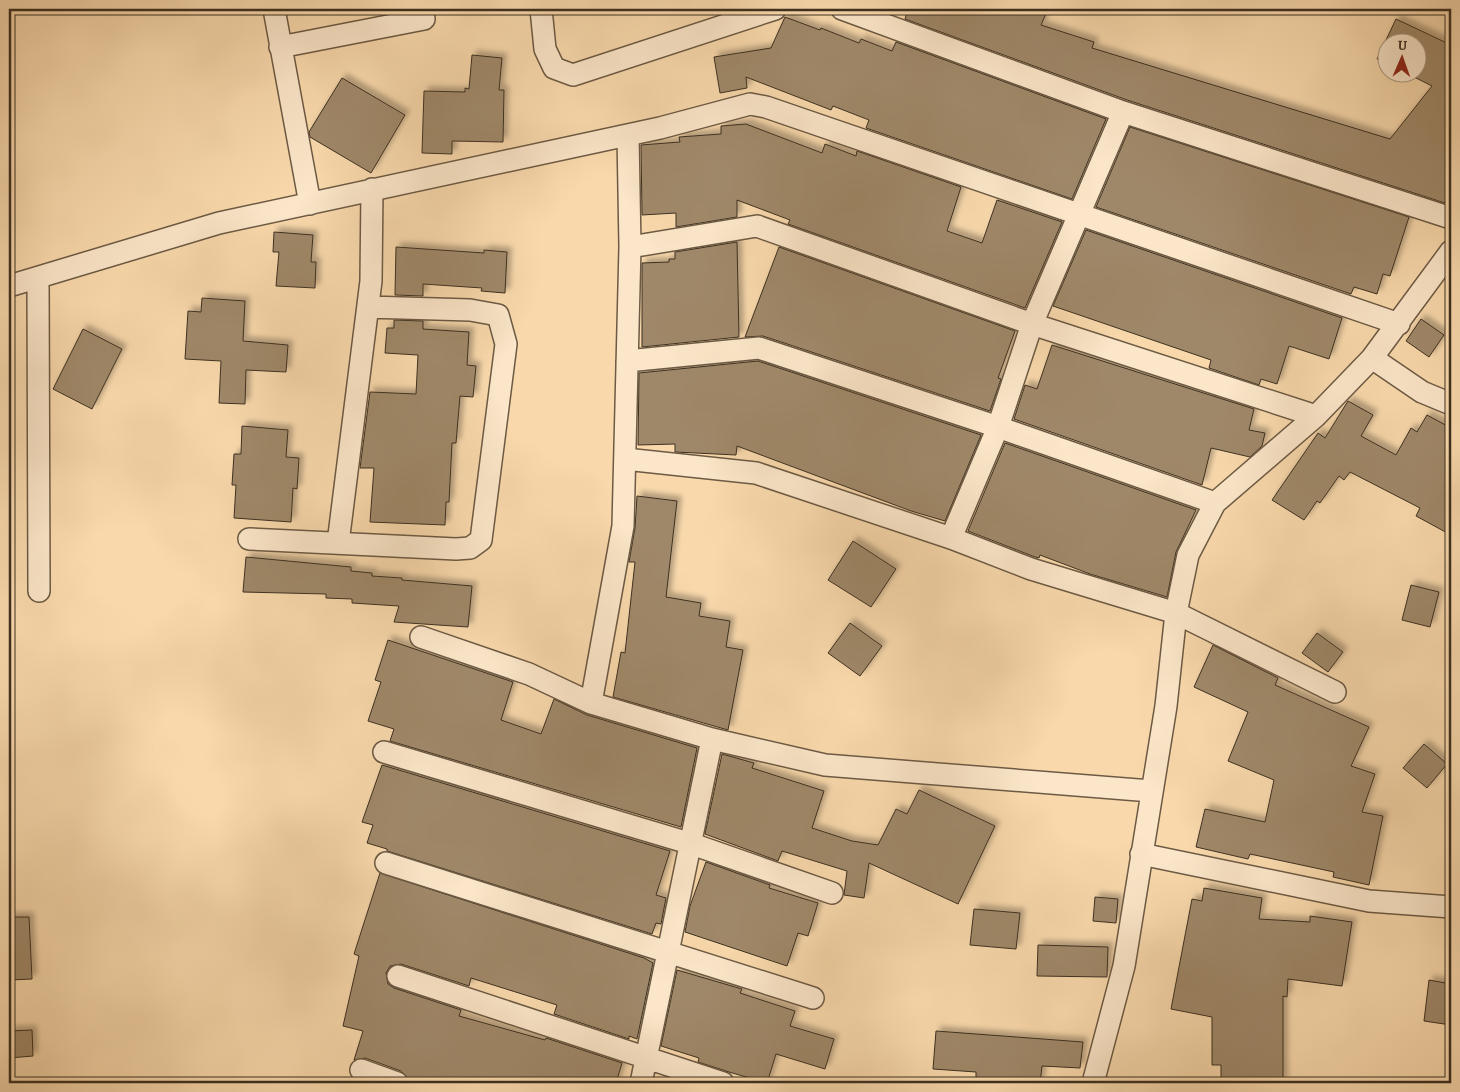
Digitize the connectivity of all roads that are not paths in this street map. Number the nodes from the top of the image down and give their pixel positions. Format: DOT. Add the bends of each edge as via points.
graph roads {
  1 [pos="274,9"];
  2 [pos="422,9"];
  3 [pos="541,9"];
  4 [pos="775,9"];
  5 [pos="842,9"];
  6 [pos="280,47"];
  7 [pos="1123,112"];
  8 [pos="628,135"];
  9 [pos="372,189"];
  10 [pos="310,204"];
  11 [pos="1081,214"];
  12 [pos="1451,218"];
  13 [pos="630,247"];
  14 [pos="1451,251"];
  15 [pos="38,278"];
  16 [pos="9,286"];
  17 [pos="368,307"];
  18 [pos="1032,324"];
  19 [pos="1399,324"];
  20 [pos="1372,358"];
  21 [pos="627,361"];
  22 [pos="1451,404"];
  23 [pos="1316,416"];
  24 [pos="998,427"];
  25 [pos="625,460"];
  26 [pos="1215,503"];
  27 [pos="950,538"];
  28 [pos="249,539"];
  29 [pos="338,544"];
  30 [pos="39,591"];
  31 [pos="1176,613"];
  32 [pos="421,637"];
  33 [pos="1335,692"];
  34 [pos="592,703"];
  35 [pos="712,739"];
  36 [pos="384,752"];
  37 [pos="1151,791"];
  38 [pos="692,844"];
  39 [pos="1141,854"];
  40 [pos="386,863"];
  41 [pos="832,893"];
  42 [pos="1451,907"];
  43 [pos="668,950"];
  44 [pos="398,976"];
  45 [pos="813,998"];
  46 [pos="646,1058"];
  47 [pos="361,1070"];
  48 [pos="397,1083"];
  49 [pos="641,1083"];
  50 [pos="724,1083"];
  51 [pos="1093,1083"];
  1 -- 6 [label="street"];
  2 -- 6 [label="street" via="424,19"];
  3 -- 4 [label="street" via="545,48 554,68 572,75"];
  5 -- 7 [label="street"];
  6 -- 10 [label="street"];
  7 -- 11 [label="street"];
  7 -- 12 [label="street"];
  8 -- 9 [label="street"];
  8 -- 11 [label="street" via="750,104"];
  8 -- 13 [label="street"];
  9 -- 10 [label="street"];
  9 -- 17 [label="street"];
  10 -- 15 [label="street" via="219,223"];
  11 -- 18 [label="street"];
  11 -- 19 [label="street"];
  13 -- 18 [label="street" via="757,226"];
  13 -- 21 [label="street"];
  14 -- 19 [label="street"];
  15 -- 16 [label="street"];
  15 -- 30 [label="street"];
  17 -- 29 [label="street"];
  17 -- 29 [label="street" via="470,310 498,315 506,344 482,540 470,548 456,549"];
  18 -- 23 [label="street"];
  18 -- 24 [label="street"];
  19 -- 20 [label="street"];
  20 -- 22 [label="street" via="1422,392"];
  20 -- 23 [label="street"];
  21 -- 24 [label="street" via="759,348"];
  21 -- 25 [label="street"];
  23 -- 26 [label="street"];
  24 -- 26 [label="street"];
  24 -- 27 [label="street"];
  25 -- 27 [label="street" via="756,473"];
  25 -- 34 [label="street" via="623,526"];
  26 -- 31 [label="street" via="1188,555"];
  27 -- 31 [label="street" via="1031,569"];
  28 -- 29 [label="street"];
  31 -- 33 [label="street"];
  31 -- 37 [label="street" via="1166,706"];
  32 -- 34 [label="street" via="529,674"];
  34 -- 35 [label="street"];
  35 -- 37 [label="street" via="825,765"];
  35 -- 38 [label="street"];
  36 -- 38 [label="street"];
  37 -- 39 [label="street"];
  38 -- 41 [label="street"];
  38 -- 43 [label="street"];
  39 -- 42 [label="street" via="1369,901"];
  39 -- 51 [label="street" via="1124,966"];
  40 -- 43 [label="street"];
  43 -- 45 [label="street"];
  43 -- 46 [label="street"];
  44 -- 46 [label="street"];
  46 -- 49 [label="street"];
  46 -- 50 [label="street"];
  47 -- 48 [label="street"];
}
